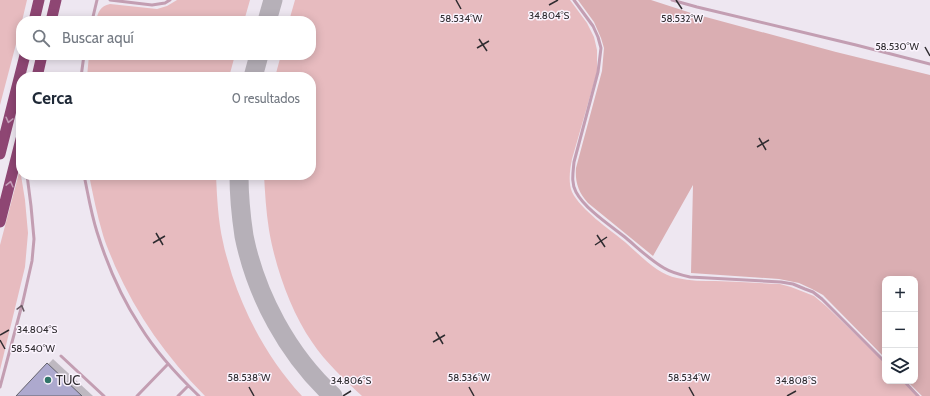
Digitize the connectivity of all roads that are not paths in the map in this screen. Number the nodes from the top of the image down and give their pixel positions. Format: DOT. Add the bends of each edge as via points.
graph roads {
  1 [pos="39,0"];
  2 [pos="56,0"];
  3 [pos="96,0"];
  4 [pos="110,0"];
  5 [pos="170,0"];
  6 [pos="574,0"];
  7 [pos="672,0"];
  8 [pos="35,16"];
  9 [pos="52,16"];
  10 [pos="93,16"];
  11 [pos="24,60"];
  12 [pos="41,60"];
  13 [pos="83,60"];
  14 [pos="930,64"];
  15 [pos="21,72"];
  16 [pos="38,72"];
  17 [pos="82,72"];
  18 [pos="16,91"];
  19 [pos="0,154"];
  20 [pos="16,163"];
  21 [pos="28,180"];
  22 [pos="85,180"];
  23 [pos="0,222"];
  24 [pos="61,356"];
  25 [pos="882,359"];
  26 [pos="168,364"];
  27 [pos="907,384"];
  28 [pos="188,386"];
  29 [pos="0,387"];
  30 [pos="104,396"];
  31 [pos="137,396"];
  32 [pos="178,396"];
  33 [pos="199,396"];
  34 [pos="918,396"];
  1 -- 8 [label="highway"];
  2 -- 9 [label="highway"];
  3 -- 10 [label="lane"];
  4 -- 5 [label="lane" via="152,5"];
  6 -- 25 [label="lane" via="593,26 601,48 598,72 574,162 572,177 580,199 652,259 679,274 690,277 781,282 813,292"];
  7 -- 14 [label="lane"];
  11 -- 15 [label="highway, one-way"];
  12 -- 16 [label="highway"];
  13 -- 17 [label="lane"];
  18 -- 19 [label="highway, one-way"];
  23 -- 20 [label="highway, one-way"];
  29 -- 21 [label="lane, one-way" via="32,262 34,239"];
  22 -- 26 [label="lane" via="96,230 107,262 140,326"];
  24 -- 30 [label="lane"];
  26 -- 28 [label="lane"];
  26 -- 31 [label="lane"];
  27 -- 34 [label="lane"];
  28 -- 32 [label="lane"];
  28 -- 33 [label="lane"];
}
